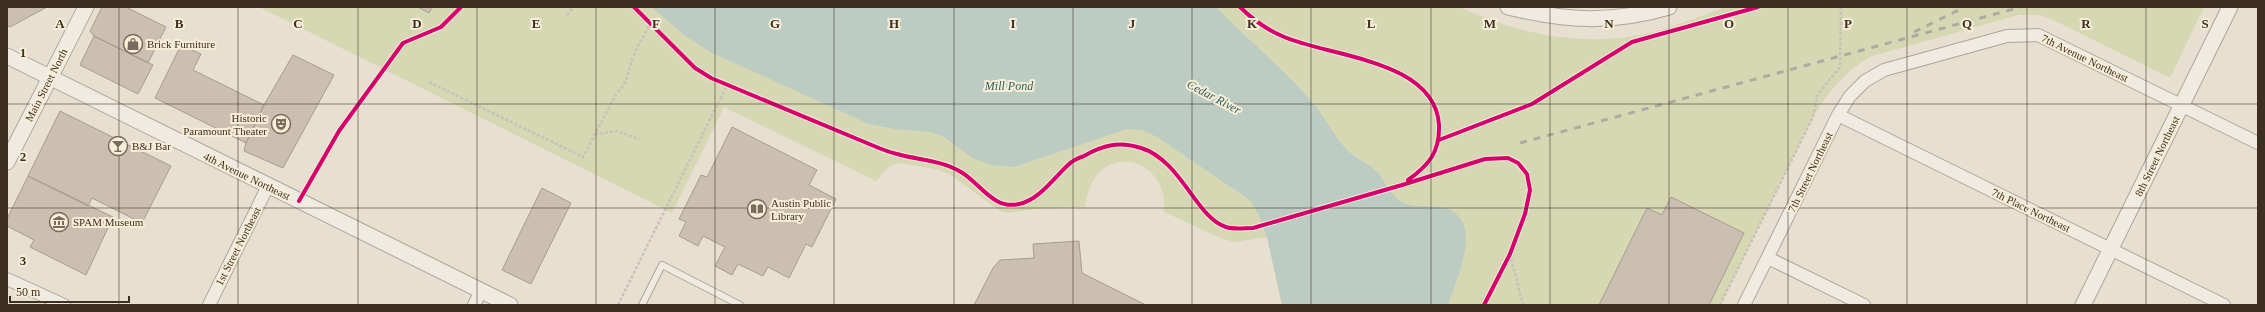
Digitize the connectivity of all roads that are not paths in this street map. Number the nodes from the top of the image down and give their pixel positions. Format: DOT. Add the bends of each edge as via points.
graph roads {
  1 [pos="86,7"];
  2 [pos="1508,7"];
  3 [pos="1669,7"];
  4 [pos="2230,7"];
  5 [pos="1638,11"];
  6 [pos="7,56"];
  7 [pos="1902,64"];
  8 [pos="50,77"];
  9 [pos="2182,105"];
  10 [pos="1838,115"];
  11 [pos="2258,143"];
  12 [pos="7,162"];
  13 [pos="268,186"];
  14 [pos="2111,249"];
  15 [pos="1768,258"];
  16 [pos="7,278"];
  17 [pos="481,291"];
  18 [pos="64,305"];
  19 [pos="209,305"];
  20 [pos="474,305"];
  21 [pos="510,305"];
  22 [pos="642,305"];
  23 [pos="740,305"];
  24 [pos="1744,305"];
  25 [pos="1864,305"];
  26 [pos="2084,305"];
  27 [pos="2224,305"];
  1 -- 8 [label="street, Main Street North"];
  2 -- 5 [label="street" via="1583,20"];
  3 -- 5 [label="street"];
  4 -- 9 [label="street, 8th Street Northeast"];
  6 -- 8 [label="street, 4th Avenue Northeast"];
  7 -- 9 [label="street, 7th Avenue Northeast" via="2007,36 2038,35"];
  7 -- 10 [label="street, 7th Street Northeast" via="1884,70 1865,82 1850,96"];
  8 -- 12 [label="street, Main Street North"];
  8 -- 13 [label="street, 4th Avenue Northeast"];
  9 -- 11 [label="street, 7th Avenue Northeast"];
  9 -- 14 [label="street, 8th Street Northeast"];
  10 -- 14 [label="street, 7th Place Northeast"];
  10 -- 15 [label="street, 7th Street Northeast"];
  13 -- 17 [label="street, 4th Avenue Northeast"];
  13 -- 19 [label="street, 1st Street Northeast"];
  14 -- 26 [label="street, 8th Street Northeast"];
  14 -- 27 [label="street, 7th Place Northeast"];
  15 -- 24 [label="street, 7th Street Northeast"];
  15 -- 25 [label="street"];
  16 -- 18 [label="street"];
  17 -- 20 [label="street"];
  17 -- 21 [label="street, 4th Avenue Northeast"];
  22 -- 23 [label="lane" via="662,265"];
}
